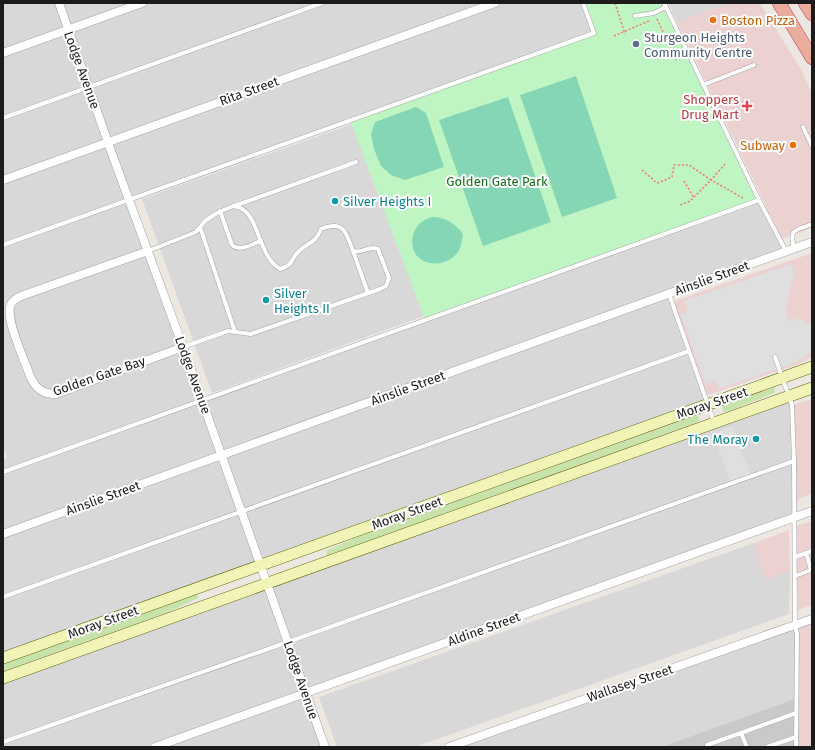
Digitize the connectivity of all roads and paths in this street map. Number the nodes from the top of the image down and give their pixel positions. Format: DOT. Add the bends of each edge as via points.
graph roads {
  1 [pos="58,3"];
  2 [pos="142,3"];
  3 [pos="322,3"];
  4 [pos="495,3"];
  5 [pos="583,3"];
  6 [pos="614,3"];
  7 [pos="779,3"];
  8 [pos="805,3"];
  9 [pos="665,5"];
  10 [pos="812,14"];
  11 [pos="635,16"];
  12 [pos="68,30"];
  13 [pos="625,33"];
  14 [pos="614,36"];
  15 [pos="3,53"];
  16 [pos="812,58"];
  17 [pos="676,60"];
  18 [pos="754,65"];
  19 [pos="703,85"];
  20 [pos="88,88"];
  21 [pos="3,118"];
  22 [pos="803,127"];
  23 [pos="108,142"];
  24 [pos="812,146"];
  25 [pos="356,162"];
  26 [pos="725,164"];
  27 [pos="642,170"];
  28 [pos="3,180"];
  29 [pos="711,180"];
  30 [pos="684,181"];
  31 [pos="694,198"];
  32 [pos="742,198"];
  33 [pos="129,199"];
  34 [pos="759,200"];
  35 [pos="680,205"];
  36 [pos="233,206"];
  37 [pos="220,211"];
  38 [pos="812,224"];
  39 [pos="200,227"];
  40 [pos="260,241"];
  41 [pos="812,242"];
  42 [pos="3,245"];
  43 [pos="795,249"];
  44 [pos="148,251"];
  45 [pos="353,251"];
  46 [pos="786,252"];
  47 [pos="368,293"];
  48 [pos="669,294"];
  49 [pos="235,332"];
  50 [pos="183,347"];
  51 [pos="689,351"];
  52 [pos="775,357"];
  53 [pos="812,368"];
  54 [pos="783,378"];
  55 [pos="812,388"];
  56 [pos="790,395"];
  57 [pos="202,401"];
  58 [pos="708,404"];
  59 [pos="715,422"];
  60 [pos="221,455"];
  61 [pos="794,461"];
  62 [pos="3,472"];
  63 [pos="241,511"];
  64 [pos="812,511"];
  65 [pos="794,518"];
  66 [pos="3,534"];
  67 [pos="812,551"];
  68 [pos="806,553"];
  69 [pos="795,557"];
  70 [pos="260,566"];
  71 [pos="796,576"];
  72 [pos="267,583"];
  73 [pos="3,597"];
  74 [pos="812,619"];
  75 [pos="795,625"];
  76 [pos="288,642"];
  77 [pos="3,658"];
  78 [pos="3,678"];
  79 [pos="305,693"];
  80 [pos="796,713"];
  81 [pos="741,733"];
  82 [pos="796,737"];
  83 [pos="3,742"];
  84 [pos="175,743"];
  85 [pos="707,745"];
  86 [pos="155,747"];
  87 [pos="325,747"];
  88 [pos="448,747"];
  89 [pos="747,747"];
  90 [pos="767,747"];
  91 [pos="796,747"];
  1 -- 12 [label="street, Lodge Avenue"];
  2 -- 12 [label="street"];
  3 -- 20 [label="lane"];
  4 -- 23 [label="street, Rita Street"];
  5 -- 33 [label="lane" via="594,33"];
  6 -- 13 [label="path"];
  7 -- 16 [label="highway"];
  8 -- 10 [label="highway"];
  9 -- 11 [label="lane" via="654,12"];
  9 -- 19 [label="lane"];
  12 -- 15 [label="street"];
  12 -- 20 [label="street, Lodge Avenue"];
  13 -- 14 [label="path"];
  13 -- 17 [label="path" via="656,18"];
  18 -- 19 [label="lane"];
  19 -- 34 [label="lane"];
  20 -- 21 [label="lane"];
  20 -- 23 [label="street, Lodge Avenue"];
  22 -- 24 [label="lane"];
  23 -- 28 [label="street, Rita Street"];
  23 -- 33 [label="street, Lodge Avenue"];
  25 -- 36 [label="lane"];
  26 -- 29 [label="path"];
  27 -- 29 [label="path" via="657,183 672,177 674,165 689,165"];
  29 -- 31 [label="path"];
  29 -- 32 [label="path"];
  30 -- 31 [label="path"];
  31 -- 35 [label="path"];
  33 -- 42 [label="lane"];
  33 -- 44 [label="street, Lodge Avenue"];
  34 -- 46 [label="lane"];
  34 -- 57 [label="lane"];
  36 -- 37 [label="lane"];
  36 -- 40 [label="lane" via="243,209 251,219"];
  37 -- 39 [label="lane"];
  37 -- 40 [label="lane" via="232,245 236,248 241,249"];
  38 -- 43 [label="lane" via="792,233"];
  39 -- 44 [label="lane" via="196,232"];
  39 -- 49 [label="lane"];
  40 -- 45 [label="lane" via="273,265 280,269 293,262 298,253 317,238 321,229 331,225 345,231"];
  41 -- 43 [label="street, Ainslie Street"];
  43 -- 46 [label="street, Ainslie Street"];
  44 -- 50 [label="street, Lodge Avenue"];
  44 -- 50 [label="street, Golden Gate Bay" via="15,299 11,304 10,318 30,376 40,390 56,394"];
  45 -- 47 [label="lane"];
  45 -- 47 [label="lane" via="372,247 378,249 389,278 386,286"];
  46 -- 48 [label="street, Ainslie Street"];
  47 -- 49 [label="lane" via="252,334"];
  48 -- 51 [label="lane"];
  48 -- 60 [label="street, Ainslie Street"];
  49 -- 50 [label="lane" via="228,331"];
  50 -- 57 [label="street, Lodge Avenue"];
  51 -- 58 [label="lane"];
  51 -- 63 [label="lane"];
  52 -- 54 [label="lane"];
  53 -- 54 [label="main road, Moray Street"];
  54 -- 56 [label="lane"];
  54 -- 58 [label="main road, Moray Street"];
  55 -- 56 [label="main road, Moray Street"];
  56 -- 59 [label="main road, Moray Street"];
  56 -- 61 [label="lane"];
  57 -- 60 [label="street, Lodge Avenue"];
  57 -- 62 [label="lane"];
  58 -- 59 [label="lane"];
  58 -- 70 [label="main road, Moray Street"];
  59 -- 72 [label="main road, Moray Street"];
  60 -- 63 [label="street, Lodge Avenue"];
  60 -- 66 [label="street, Ainslie Street"];
  61 -- 65 [label="lane"];
  61 -- 76 [label="lane"];
  63 -- 70 [label="street, Lodge Avenue"];
  63 -- 73 [label="lane"];
  64 -- 65 [label="street, Aldine Street"];
  65 -- 69 [label="lane"];
  65 -- 79 [label="street, Aldine Street"];
  67 -- 68 [label="lane"];
  68 -- 69 [label="lane"];
  68 -- 71 [label="lane" via="812,570"];
  69 -- 71 [label="lane"];
  70 -- 72 [label="street, Lodge Avenue"];
  70 -- 77 [label="main road, Moray Street"];
  71 -- 75 [label="lane"];
  72 -- 76 [label="street, Lodge Avenue"];
  72 -- 78 [label="main road, Moray Street"];
  74 -- 75 [label="street, Wallasey Street"];
  75 -- 80 [label="lane"];
  75 -- 88 [label="street, Wallasey Street"];
  76 -- 79 [label="street, Lodge Avenue"];
  76 -- 83 [label="lane"];
  79 -- 84 [label="street, Aldine Street"];
  79 -- 87 [label="street, Lodge Avenue"];
  80 -- 81 [label="lane"];
  80 -- 82 [label="lane"];
  81 -- 85 [label="lane"];
  81 -- 89 [label="lane"];
  82 -- 90 [label="lane"];
  82 -- 91 [label="lane"];
  84 -- 86 [label="street, Aldine Street"];
}
